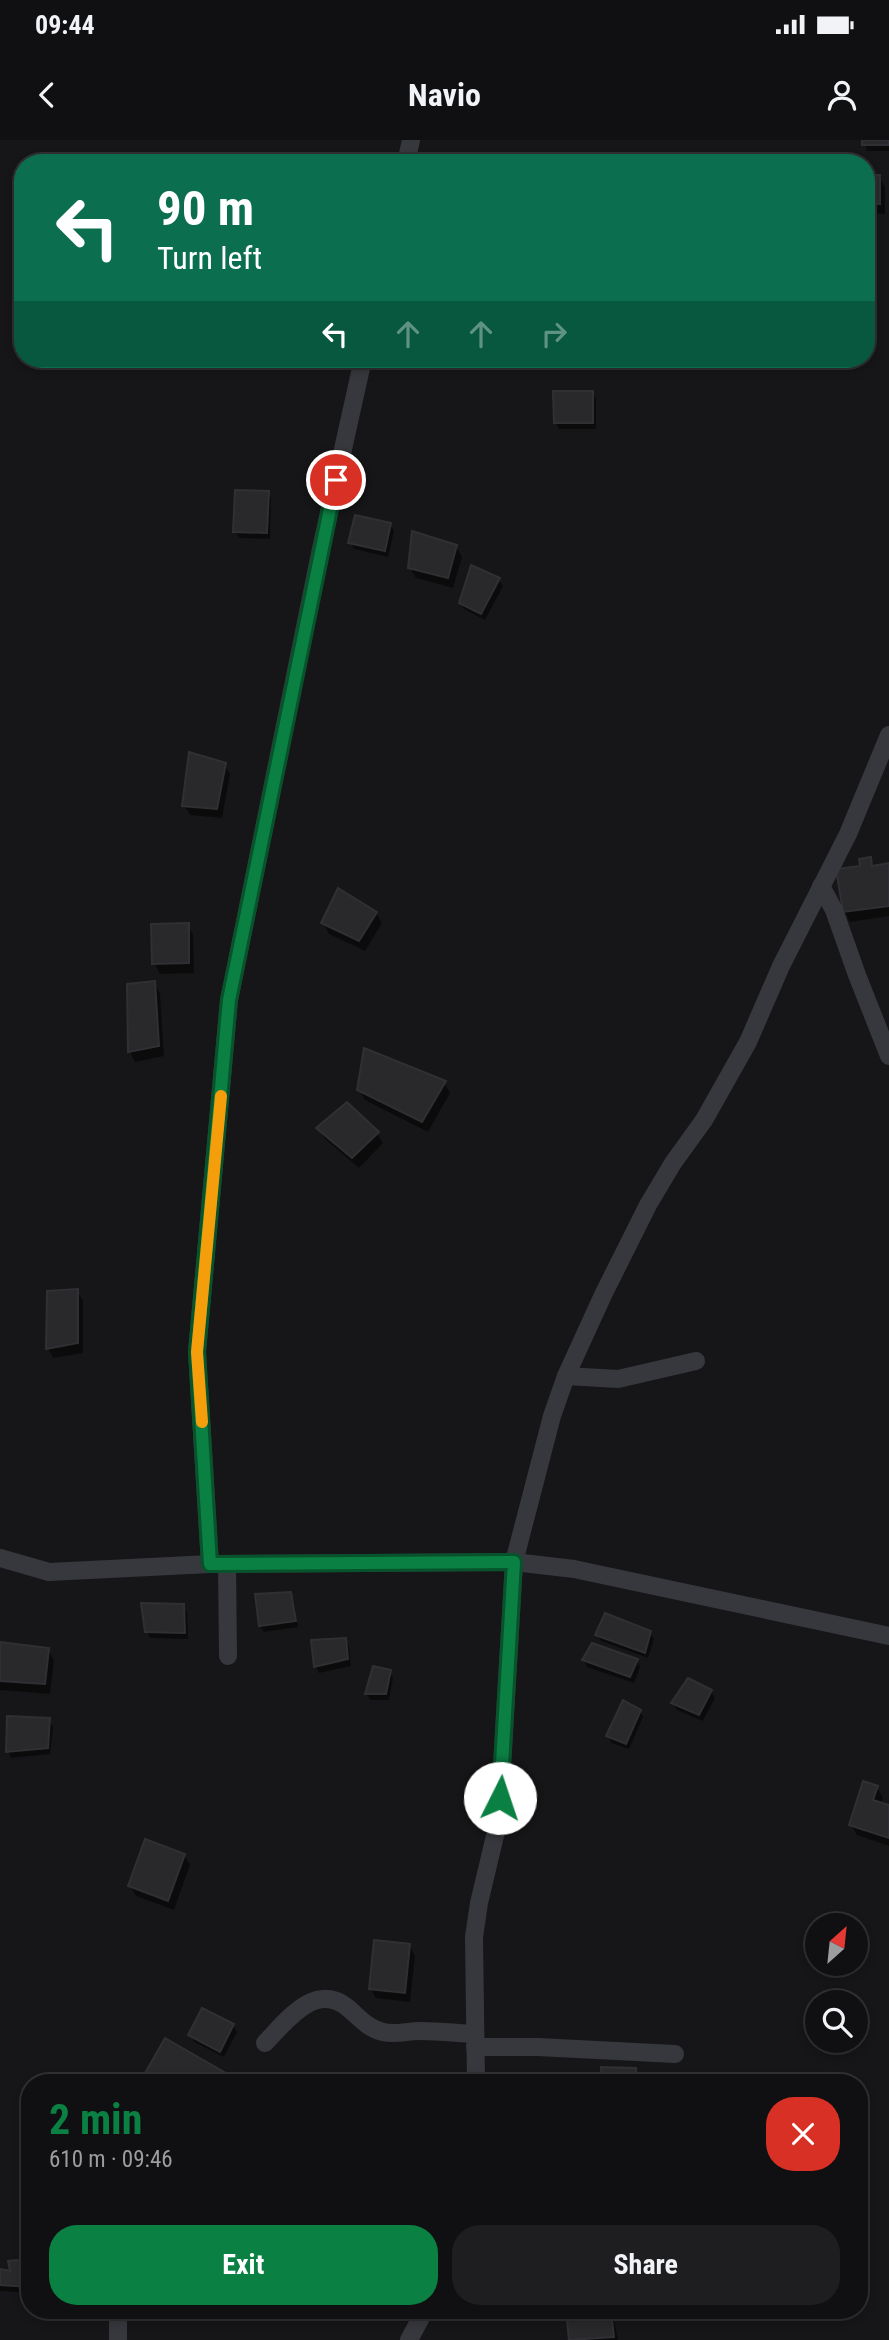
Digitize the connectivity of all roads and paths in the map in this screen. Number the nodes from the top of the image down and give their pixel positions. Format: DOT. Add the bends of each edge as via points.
graph roads {
  1 [pos="361,368"];
  2 [pos="889,735"];
  3 [pos="821,886"];
  4 [pos="889,1056"];
  5 [pos="696,1361"];
  6 [pos="566,1376"];
  7 [pos="0,1558"];
  8 [pos="514,1562"];
  9 [pos="219,1564"];
  10 [pos="889,1636"];
  11 [pos="228,1656"];
  12 [pos="475,2040"];
  13 [pos="265,2043"];
  14 [pos="676,2054"];
  15 [pos="476,2074"];
  16 [pos="118,2319"];
  17 [pos="420,2319"];
  18 [pos="118,2340"];
  19 [pos="409,2340"];
  1 -- 9 [label="street" via="229,1000 197,1352"];
  2 -- 3 [label="street"];
  3 -- 4 [label="street"];
  3 -- 6 [label="street" via="727,1083 648,1206"];
  5 -- 6 [label="street" via="618,1380"];
  6 -- 8 [label="street"];
  7 -- 9 [label="street" via="49,1572"];
  8 -- 9 [label="street"];
  8 -- 10 [label="street" via="574,1569"];
  8 -- 12 [label="street" via="499,1819 474,1937"];
  9 -- 11 [label="street"];
  12 -- 13 [label="street" via="417,2031 392,2034 364,2024 342,2003 327,1998 311,2000"];
  12 -- 14 [label="street"];
  12 -- 15 [label="street"];
  16 -- 18 [label="street"];
  17 -- 19 [label="street"];
}
